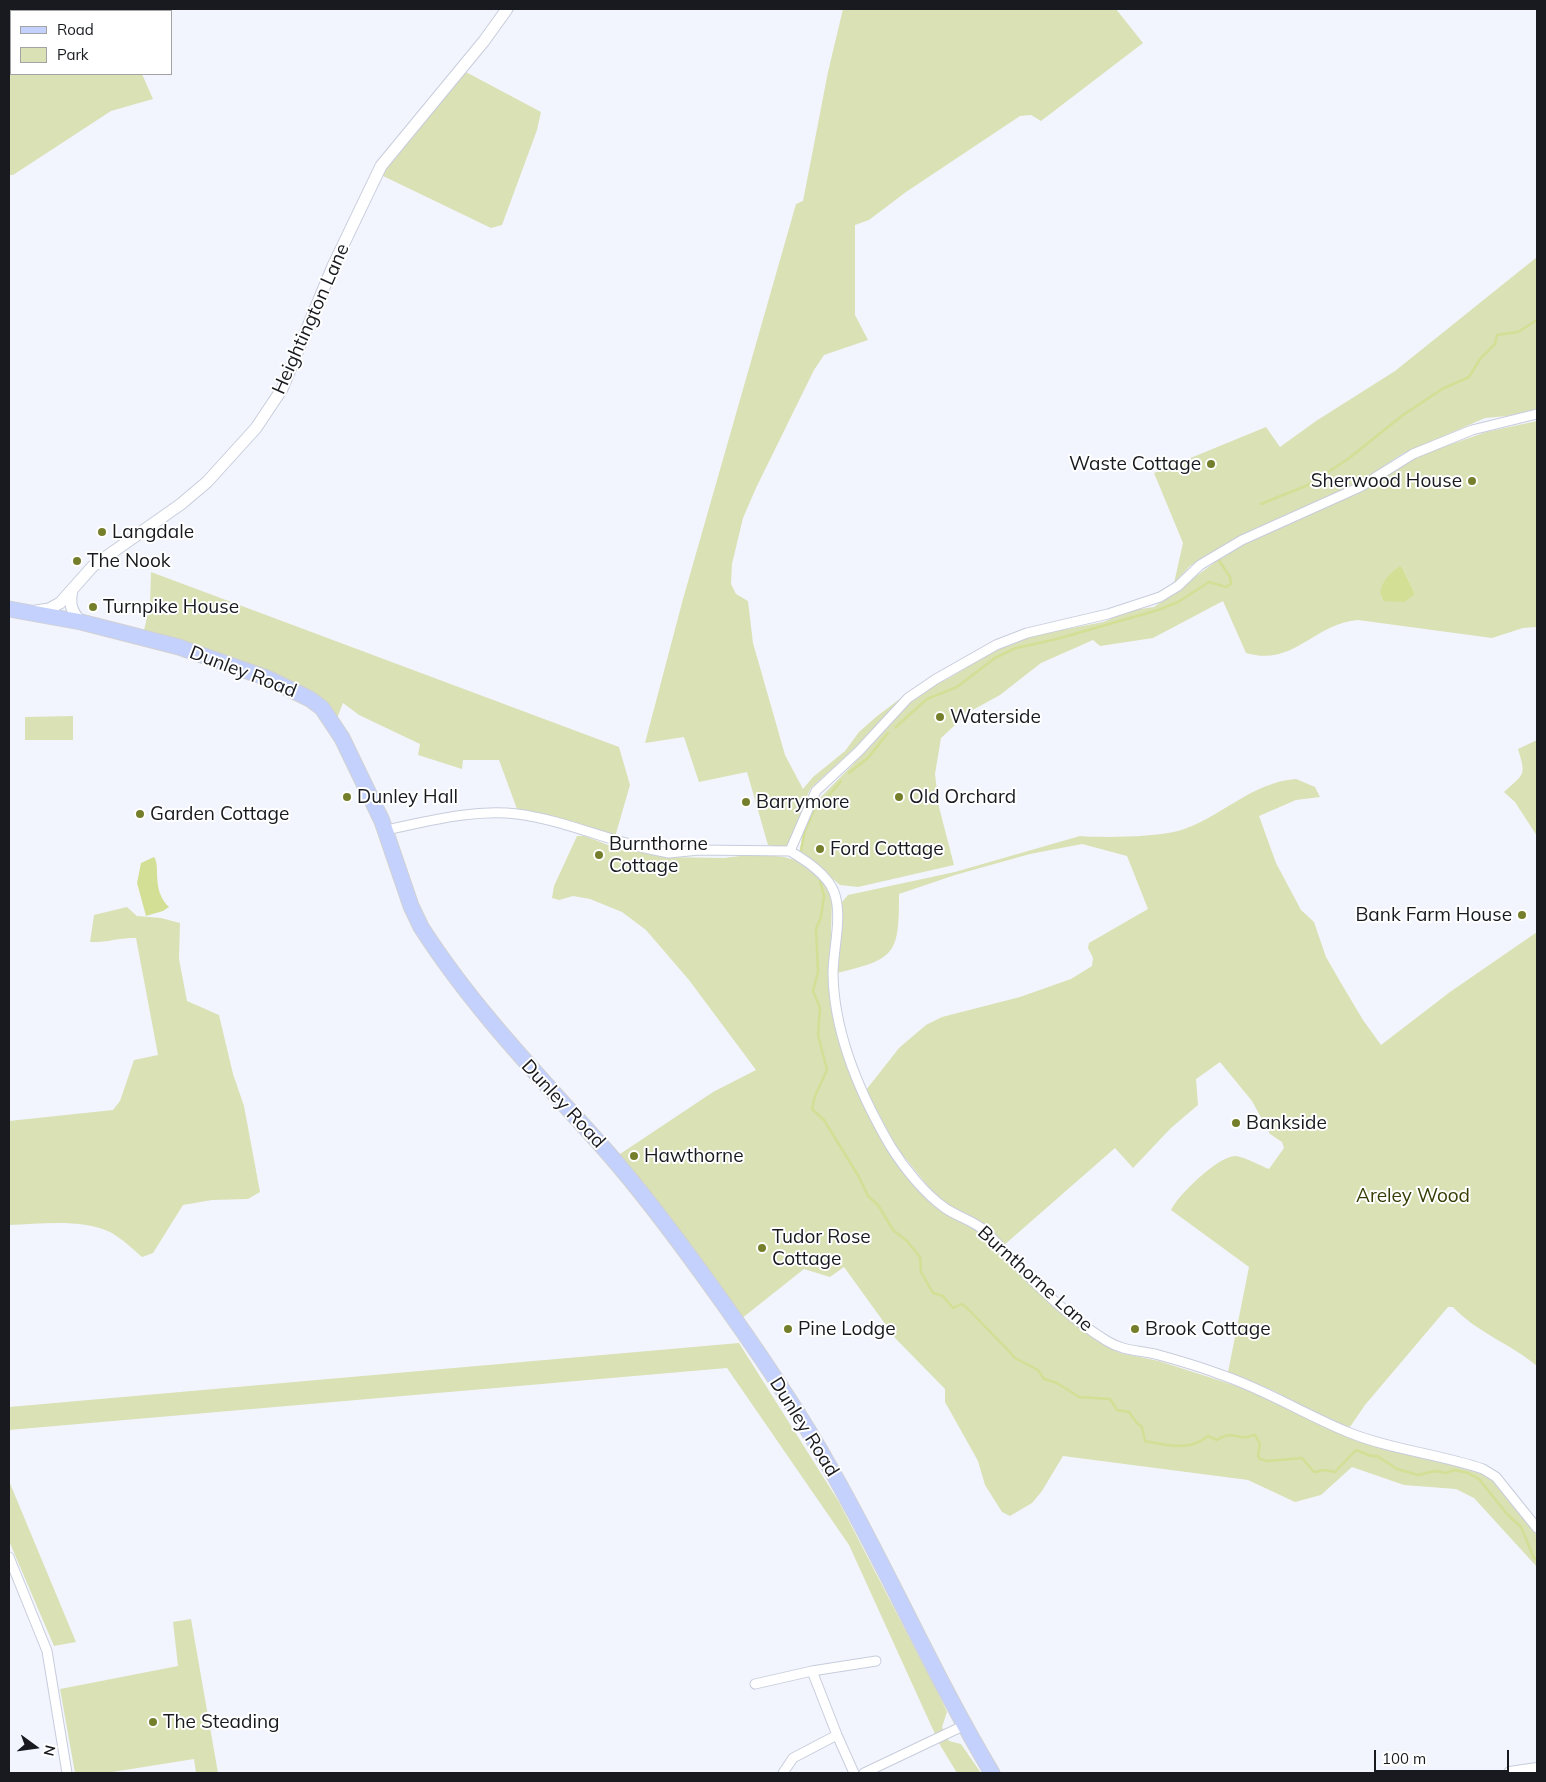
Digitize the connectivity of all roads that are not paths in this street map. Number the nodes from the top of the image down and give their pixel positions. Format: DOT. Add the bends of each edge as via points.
graph roads {
  1 [pos="507,9"];
  2 [pos="1537,414"];
  3 [pos="72,590"];
  4 [pos="9,609"];
  5 [pos="32,612"];
  6 [pos="81,622"];
  7 [pos="386,830"];
  8 [pos="790,851"];
  9 [pos="1537,1528"];
  10 [pos="9,1557"];
  11 [pos="876,1661"];
  12 [pos="812,1670"];
  13 [pos="755,1684"];
  14 [pos="963,1726"];
  15 [pos="837,1736"];
  16 [pos="1537,1769"];
  17 [pos="67,1773"];
  18 [pos="783,1773"];
  19 [pos="854,1773"];
  20 [pos="864,1773"];
  21 [pos="992,1773"];
  22 [pos="1510,1773"];
  1 -- 3 [label="street, Heightington Lane" via="380,166 333,266 282,389 269,411 207,482 100,560"];
  2 -- 8 [label="street" via="1472,430 1413,454 1360,487 1242,540 1200,565 1178,586 1160,597 1108,614 1027,633 996,645 936,679 908,698 816,791"];
  3 -- 5 [label="street, Heightington Lane" via="55,606"];
  3 -- 6 [label="street" via="70,604"];
  4 -- 5 [label="main road, Dunley Road"];
  5 -- 6 [label="main road, Dunley Road"];
  6 -- 7 [label="main road, Dunley Road" via="201,654 280,683 310,698 322,708 342,738"];
  7 -- 8 [label="street" via="453,817 516,814 542,818 669,853 699,850"];
  7 -- 14 [label="main road, Dunley Road" via="415,916 431,942 521,1059 611,1156 706,1278 763,1361 834,1473"];
  8 -- 9 [label="street, Burnthorne Lane" via="822,875 834,892 837,906 834,984 840,1031 866,1098 890,1145 933,1198 946,1209 981,1227 1031,1279 1112,1344 1233,1378 1373,1442 1483,1469 1496,1477"];
  10 -- 17 [label="street" via="47,1651"];
  11 -- 12 [label="street"];
  12 -- 13 [label="street"];
  12 -- 15 [label="street"];
  14 -- 20 [label="street"];
  14 -- 21 [label="main road, Dunley Road"];
  15 -- 18 [label="street" via="793,1758"];
  15 -- 19 [label="street"];
  16 -- 22 [label="main road"];
}
